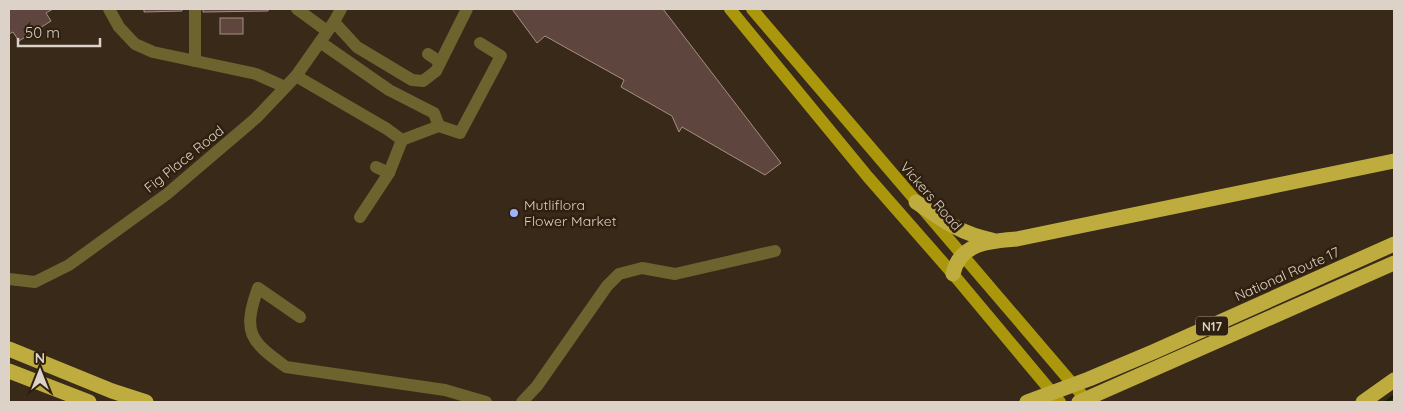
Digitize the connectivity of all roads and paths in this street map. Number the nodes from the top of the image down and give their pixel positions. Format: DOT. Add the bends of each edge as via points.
graph roads {
  1 [pos="109,9"];
  2 [pos="195,9"];
  3 [pos="297,9"];
  4 [pos="341,9"];
  5 [pos="467,9"];
  6 [pos="730,9"];
  7 [pos="752,9"];
  8 [pos="327,32"];
  9 [pos="480,43"];
  10 [pos="428,54"];
  11 [pos="195,61"];
  12 [pos="440,62"];
  13 [pos="296,76"];
  14 [pos="285,87"];
  15 [pos="439,126"];
  16 [pos="402,140"];
  17 [pos="1394,161"];
  18 [pos="376,167"];
  19 [pos="389,173"];
  20 [pos="916,202"];
  21 [pos="360,217"];
  22 [pos="996,240"];
  23 [pos="1394,244"];
  24 [pos="774,250"];
  25 [pos="963,255"];
  26 [pos="1394,263"];
  27 [pos="953,274"];
  28 [pos="9,279"];
  29 [pos="300,317"];
  30 [pos="9,349"];
  31 [pos="9,371"];
  32 [pos="1394,380"];
  33 [pos="90,402"];
  34 [pos="146,402"];
  35 [pos="486,402"];
  36 [pos="522,402"];
  37 [pos="1027,402"];
  38 [pos="1060,402"];
  39 [pos="1079,402"];
  40 [pos="1088,402"];
  41 [pos="1363,402"];
  1 -- 11 [label="lane" via="119,27 135,44 153,52"];
  2 -- 11 [label="lane"];
  3 -- 8 [label="lane"];
  4 -- 8 [label="lane, Fig Place Road"];
  5 -- 12 [label="lane"];
  6 -- 27 [label="main road" via="868,177"];
  7 -- 20 [label="main road, Vickers Road"];
  8 -- 12 [label="lane" via="412,80 422,81 436,71"];
  8 -- 13 [label="lane, Fig Place Road"];
  8 -- 15 [label="lane" via="389,90 434,113"];
  9 -- 15 [label="lane" via="501,56 460,132"];
  10 -- 12 [label="lane"];
  11 -- 14 [label="lane" via="256,74"];
  13 -- 14 [label="lane, Fig Place Road"];
  13 -- 16 [label="lane"];
  14 -- 28 [label="lane, Fig Place Road" via="256,118 167,194 69,265 35,282"];
  15 -- 16 [label="lane"];
  16 -- 19 [label="lane"];
  17 -- 22 [label="highway" via="1018,239"];
  18 -- 19 [label="lane"];
  19 -- 21 [label="lane"];
  20 -- 22 [label="highway" via="958,230"];
  20 -- 25 [label="main road, Vickers Road"];
  22 -- 25 [label="highway" via="972,247"];
  23 -- 37 [label="highway, National Route 17 / N17" via="1153,352"];
  24 -- 36 [label="lane" via="676,274 642,268 619,274"];
  25 -- 27 [label="highway"];
  25 -- 40 [label="main road, Vickers Road"];
  26 -- 39 [label="highway, N17"];
  27 -- 38 [label="main road"];
  29 -- 35 [label="lane" via="258,288 252,304 252,335 265,352 286,367 445,390"];
  30 -- 34 [label="highway"];
  31 -- 33 [label="highway"];
  32 -- 41 [label="highway"];
}
